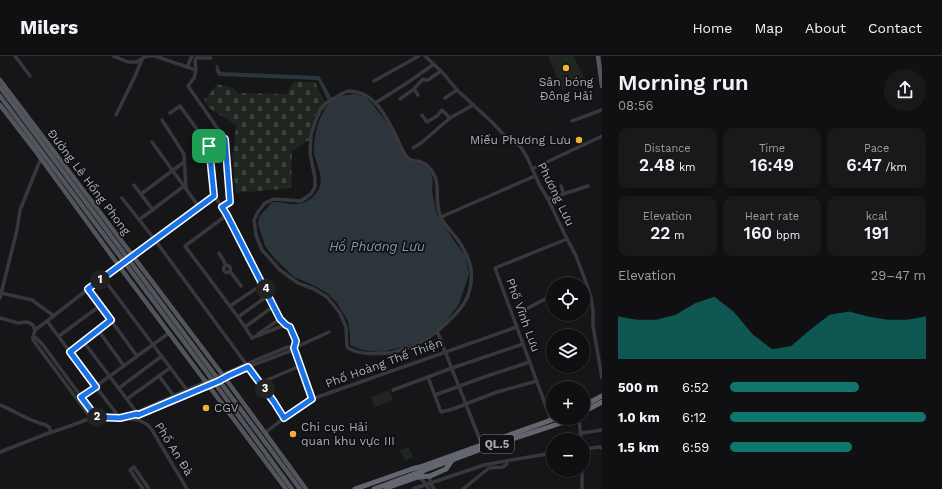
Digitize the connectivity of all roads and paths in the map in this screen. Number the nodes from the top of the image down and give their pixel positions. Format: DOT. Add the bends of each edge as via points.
graph roads {
  1 [pos="15,56"];
  2 [pos="113,56"];
  3 [pos="192,56"];
  4 [pos="419,56"];
  5 [pos="425,56"];
  6 [pos="598,56"];
  7 [pos="211,58"];
  8 [pos="142,59"];
  9 [pos="195,61"];
  10 [pos="434,64"];
  11 [pos="187,67"];
  12 [pos="196,70"];
  13 [pos="441,71"];
  14 [pos="30,76"];
  15 [pos="0,80"];
  16 [pos="374,81"];
  17 [pos="602,86"];
  18 [pos="0,87"];
  19 [pos="414,89"];
  20 [pos="457,90"];
  21 [pos="418,95"];
  22 [pos="0,96"];
  23 [pos="445,98"];
  24 [pos="400,99"];
  25 [pos="375,103"];
  26 [pos="0,105"];
  27 [pos="473,105"];
  28 [pos="602,110"];
  29 [pos="170,113"];
  30 [pos="116,115"];
  31 [pos="422,115"];
  32 [pos="450,118"];
  33 [pos="162,120"];
  34 [pos="572,121"];
  35 [pos="602,136"];
  36 [pos="225,139"];
  37 [pos="152,142"];
  38 [pos="209,146"];
  39 [pos="413,148"];
  40 [pos="43,157"];
  41 [pos="184,162"];
  42 [pos="532,169"];
  43 [pos="173,171"];
  44 [pos="535,176"];
  45 [pos="134,185"];
  46 [pos="561,186"];
  47 [pos="588,186"];
  48 [pos="185,188"];
  49 [pos="141,194"];
  50 [pos="564,194"];
  51 [pos="214,196"];
  52 [pos="122,198"];
  53 [pos="548,199"];
  54 [pos="199,207"];
  55 [pos="222,207"];
  56 [pos="153,210"];
  57 [pos="227,215"];
  58 [pos="441,217"];
  59 [pos="139,220"];
  60 [pos="568,239"];
  61 [pos="155,240"];
  62 [pos="219,253"];
  63 [pos="133,256"];
  64 [pos="126,261"];
  65 [pos="120,266"];
  66 [pos="583,277"];
  67 [pos="103,278"];
  68 [pos="263,284"];
  69 [pos="241,286"];
  70 [pos="88,289"];
  71 [pos="1,293"];
  72 [pos="269,295"];
  73 [pos="590,296"];
  74 [pos="0,298"];
  75 [pos="546,299"];
  76 [pos="100,306"];
  77 [pos="230,306"];
  78 [pos="274,306"];
  79 [pos="526,309"];
  80 [pos="54,316"];
  81 [pos="238,317"];
  82 [pos="0,318"];
  83 [pos="280,319"];
  84 [pos="111,320"];
  85 [pos="47,321"];
  86 [pos="286,325"];
  87 [pos="245,327"];
  88 [pos="517,327"];
  89 [pos="34,330"];
  90 [pos="98,330"];
  91 [pos="437,331"];
  92 [pos="329,332"];
  93 [pos="169,333"];
  94 [pos="59,336"];
  95 [pos="33,337"];
  96 [pos="252,338"];
  97 [pos="83,341"];
  98 [pos="523,344"];
  99 [pos="153,345"];
  100 [pos="294,348"];
  101 [pos="445,351"];
  102 [pos="70,352"];
  103 [pos="137,356"];
  104 [pos="162,356"];
  105 [pos="530,362"];
  106 [pos="245,364"];
  107 [pos="124,366"];
  108 [pos="300,366"];
  109 [pos="248,367"];
  110 [pos="170,368"];
  111 [pos="452,368"];
  112 [pos="110,376"];
  113 [pos="160,376"];
  114 [pos="223,376"];
  115 [pos="428,377"];
  116 [pos="602,378"];
  117 [pos="215,380"];
  118 [pos="536,381"];
  119 [pos="260,383"];
  120 [pos="207,384"];
  121 [pos="96,387"];
  122 [pos="459,387"];
  123 [pos="119,388"];
  124 [pos="187,390"];
  125 [pos="393,390"];
  126 [pos="435,395"];
  127 [pos="177,396"];
  128 [pos="602,396"];
  129 [pos="81,397"];
  130 [pos="312,399"];
  131 [pos="128,400"];
  132 [pos="546,402"];
  133 [pos="590,402"];
  134 [pos="602,402"];
  135 [pos="466,404"];
  136 [pos="0,405"];
  137 [pos="590,408"];
  138 [pos="137,414"];
  139 [pos="96,417"];
  140 [pos="91,418"];
  141 [pos="120,418"];
  142 [pos="284,418"];
  143 [pos="139,420"];
  144 [pos="546,422"];
  145 [pos="555,425"];
  146 [pos="580,425"];
  147 [pos="602,430"];
  148 [pos="51,433"];
  149 [pos="265,433"];
  150 [pos="581,433"];
  151 [pos="482,445"];
  152 [pos="590,448"];
  153 [pos="602,448"];
  154 [pos="0,452"];
  155 [pos="546,454"];
  156 [pos="452,460"];
  157 [pos="507,464"];
  158 [pos="272,466"];
  159 [pos="422,469"];
  160 [pos="430,476"];
  161 [pos="418,477"];
  162 [pos="582,477"];
  163 [pos="428,484"];
  164 [pos="143,489"];
  165 [pos="149,489"];
  166 [pos="187,489"];
  167 [pos="286,489"];
  168 [pos="292,489"];
  169 [pos="300,489"];
  170 [pos="306,489"];
  171 [pos="355,489"];
  172 [pos="365,489"];
  173 [pos="374,489"];
  174 [pos="383,489"];
  175 [pos="413,489"];
  176 [pos="429,489"];
  177 [pos="434,489"];
  178 [pos="462,489"];
  179 [pos="582,489"];
  1 -- 14 [label="street"];
  2 -- 8 [label="street" via="128,62 138,62"];
  3 -- 9 [label="street"];
  3 -- 11 [label="street"];
  4 -- 16 [label="street"];
  5 -- 10 [label="street, Phương Lưu"];
  6 -- 17 [label="main road"];
  7 -- 9 [label="street" via="196,58"];
  8 -- 11 [label="street" via="155,56"];
  8 -- 30 [label="street"];
  9 -- 12 [label="street"];
  10 -- 13 [label="street, Phương Lưu"];
  10 -- 25 [label="street" via="397,91"];
  11 -- 12 [label="street"];
  12 -- 36 [label="street" via="188,86"];
  13 -- 19 [label="street" via="428,80 424,79"];
  13 -- 20 [label="street, Phương Lưu"];
  15 -- 63 [label="main road, Đường Lê Hồng Phong"];
  18 -- 64 [label="main road, Đường Lê Hồng Phong"];
  19 -- 21 [label="street"];
  19 -- 24 [label="street"];
  20 -- 23 [label="street"];
  20 -- 27 [label="street, Phương Lưu"];
  22 -- 40 [label="main road, Đường Lê Hồng Phong"];
  25 -- 58 [label="street" via="389,122 408,158 423,163 435,177"];
  25 -- 91 [label="street" via="365,95 353,92 343,93 326,103 320,110 311,135 310,154 315,177 315,186 311,194 301,201 274,199 265,203 254,220 256,235 262,250 280,270 298,283 327,297 340,313 346,327 347,347 350,350 366,354 389,353 420,343"];
  26 -- 40 [label="main road, Đường Lê Hồng Phong"];
  27 -- 32 [label="street"];
  27 -- 42 [label="street, Phương Lưu" via="503,134 520,146"];
  28 -- 34 [label="street"];
  29 -- 38 [label="street" via="180,106"];
  31 -- 32 [label="street" via="427,122 442,110"];
  32 -- 39 [label="street"];
  33 -- 41 [label="street" via="184,154"];
  35 -- 42 [label="street"];
  36 -- 38 [label="street"];
  36 -- 55 [label="street" via="230,202"];
  37 -- 43 [label="street"];
  38 -- 51 [label="street"];
  40 -- 64 [label="main road, Đường Lê Hồng Phong"];
  40 -- 65 [label="main road, Đường Lê Hồng Phong"];
  40 -- 71 [label="street" via="20,210"];
  41 -- 43 [label="street"];
  41 -- 48 [label="street"];
  42 -- 44 [label="street, Phương Lưu"];
  43 -- 48 [label="street"];
  43 -- 49 [label="street"];
  44 -- 53 [label="street, Phương Lưu"];
  44 -- 58 [label="street"];
  45 -- 49 [label="street"];
  46 -- 50 [label="street"];
  47 -- 50 [label="street"];
  48 -- 54 [label="street"];
  48 -- 56 [label="street"];
  49 -- 56 [label="street"];
  50 -- 53 [label="street"];
  51 -- 54 [label="street"];
  51 -- 55 [label="street"];
  52 -- 59 [label="street"];
  53 -- 60 [label="street, Phương Lưu"];
  54 -- 61 [label="street"];
  55 -- 57 [label="street"];
  56 -- 59 [label="street"];
  57 -- 68 [label="street"];
  57 -- 77 [label="street" via="185,246"];
  58 -- 91 [label="street" via="462,247 468,260 471,278 469,290 460,309"];
  59 -- 61 [label="street"];
  60 -- 66 [label="street, Phương Lưu"];
  60 -- 88 [label="street, Phố Vĩnh Lưu" via="495,268"];
  61 -- 63 [label="street"];
  61 -- 106 [label="street"];
  62 -- 69 [label="street" via="226,265 224,270 230,271"];
  63 -- 64 [label="street"];
  63 -- 114 [label="main road, Đường Lê Hồng Phong"];
  64 -- 65 [label="street"];
  64 -- 117 [label="main road, Đường Lê Hồng Phong"];
  65 -- 67 [label="street"];
  65 -- 93 [label="main road, Đường Lê Hồng Phong"];
  67 -- 70 [label="street"];
  67 -- 99 [label="street"];
  68 -- 72 [label="street"];
  68 -- 77 [label="street"];
  70 -- 76 [label="street"];
  70 -- 80 [label="street"];
  71 -- 74 [label="street"];
  71 -- 80 [label="street" via="32,300"];
  72 -- 78 [label="street"];
  72 -- 81 [label="street"];
  73 -- 116 [label="street, Phương Lưu"];
  75 -- 79 [label="street"];
  76 -- 84 [label="street"];
  76 -- 94 [label="street"];
  77 -- 81 [label="street"];
  78 -- 83 [label="street"];
  78 -- 87 [label="street"];
  80 -- 85 [label="street"];
  81 -- 87 [label="street"];
  82 -- 89 [label="street" via="30,323"];
  83 -- 86 [label="street"];
  83 -- 96 [label="street"];
  84 -- 90 [label="street"];
  84 -- 103 [label="street"];
  85 -- 89 [label="street"];
  85 -- 94 [label="street"];
  86 -- 96 [label="street"];
  86 -- 100 [label="street" via="290,327 296,341"];
  87 -- 96 [label="street"];
  88 -- 98 [label="street, Phố Vĩnh Lưu"];
  88 -- 101 [label="street, Phố Hoàng Thế Thiện"];
  89 -- 95 [label="street"];
  90 -- 97 [label="street"];
  90 -- 107 [label="street"];
  91 -- 101 [label="street"];
  92 -- 100 [label="street"];
  93 -- 99 [label="street"];
  93 -- 120 [label="main road, Đường Lê Hồng Phong"];
  94 -- 102 [label="street"];
  95 -- 129 [label="street" via="42,345"];
  95 -- 140 [label="street"];
  97 -- 102 [label="street"];
  97 -- 112 [label="street"];
  98 -- 105 [label="street, Phố Vĩnh Lưu"];
  98 -- 111 [label="street"];
  99 -- 103 [label="street"];
  99 -- 104 [label="street"];
  100 -- 106 [label="street" via="288,347"];
  100 -- 108 [label="street"];
  100 -- 109 [label="street"];
  101 -- 111 [label="street"];
  101 -- 130 [label="street, Phố Hoàng Thế Thiện"];
  102 -- 121 [label="street"];
  103 -- 107 [label="street"];
  104 -- 110 [label="street"];
  104 -- 123 [label="street"];
  105 -- 118 [label="street, Phố Vĩnh Lưu"];
  105 -- 122 [label="street"];
  106 -- 109 [label="street"];
  106 -- 114 [label="street"];
  107 -- 112 [label="street"];
  108 -- 119 [label="street"];
  108 -- 130 [label="street"];
  109 -- 114 [label="street"];
  109 -- 119 [label="street"];
  110 -- 113 [label="street"];
  110 -- 124 [label="street"];
  111 -- 115 [label="street"];
  111 -- 122 [label="street"];
  112 -- 121 [label="street"];
  112 -- 123 [label="street"];
  113 -- 127 [label="street"];
  113 -- 131 [label="street"];
  114 -- 117 [label="street"];
  114 -- 149 [label="main road, Đường Lê Hồng Phong"];
  115 -- 125 [label="street"];
  115 -- 126 [label="street"];
  117 -- 120 [label="street"];
  117 -- 158 [label="main road, Đường Lê Hồng Phong"];
  117 -- 169 [label="main road, Đường Lê Hồng Phong"];
  118 -- 132 [label="street, Phố Vĩnh Lưu"];
  118 -- 135 [label="street"];
  119 -- 142 [label="street"];
  120 -- 124 [label="street"];
  120 -- 127 [label="street"];
  120 -- 158 [label="main road, Đường Lê Hồng Phong"];
  121 -- 129 [label="street"];
  121 -- 141 [label="street"];
  122 -- 126 [label="street"];
  122 -- 135 [label="street"];
  123 -- 131 [label="street"];
  124 -- 127 [label="street"];
  126 -- 135 [label="street" via="441,412"];
  127 -- 138 [label="street"];
  128 -- 133 [label="highway"];
  129 -- 139 [label="street"];
  130 -- 142 [label="street, Phố Hoàng Thế Thiện"];
  131 -- 138 [label="street"];
  134 -- 137 [label="highway"];
  135 -- 151 [label="street"];
  136 -- 148 [label="street" via="43,424"];
  138 -- 141 [label="street"];
  138 -- 143 [label="street"];
  139 -- 140 [label="street, Phố An Đà"];
  139 -- 141 [label="street, Phố An Đà"];
  140 -- 148 [label="street"];
  141 -- 143 [label="street, Phố An Đà"];
  142 -- 149 [label="street, Phố Hoàng Thế Thiện"];
  143 -- 166 [label="street, Phố An Đà" via="152,430"];
  144 -- 151 [label="highway, QL.5"];
  145 -- 156 [label="highway, QL.5"];
  146 -- 150 [label="street"];
  147 -- 150 [label="street"];
  148 -- 154 [label="street"];
  149 -- 170 [label="main road, Đường Lê Hồng Phong"];
  151 -- 159 [label="highway, QL.5"];
  152 -- 153 [label="street"];
  155 -- 163 [label="street" via="484,465"];
  156 -- 159 [label="highway, QL.5"];
  156 -- 160 [label="highway" via="446,469"];
  157 -- 178 [label="street" via="503,467 489,468"];
  158 -- 167 [label="main road, Đường Lê Hồng Phong"];
  158 -- 168 [label="main road, Đường Lê Hồng Phong"];
  159 -- 161 [label="highway, QL.5"];
  159 -- 171 [label="highway, QL.5" via="412,469"];
  159 -- 172 [label="highway, QL.5"];
  159 -- 173 [label="highway, QL.5"];
  160 -- 161 [label="highway"];
  160 -- 163 [label="street"];
  161 -- 163 [label="street"];
  161 -- 174 [label="highway"];
  162 -- 179 [label="street"];
  163 -- 175 [label="street"];
  163 -- 176 [label="street"];
  163 -- 177 [label="street"];
  164 -- 165 [label="street" via="130,470 134,467"];
}
